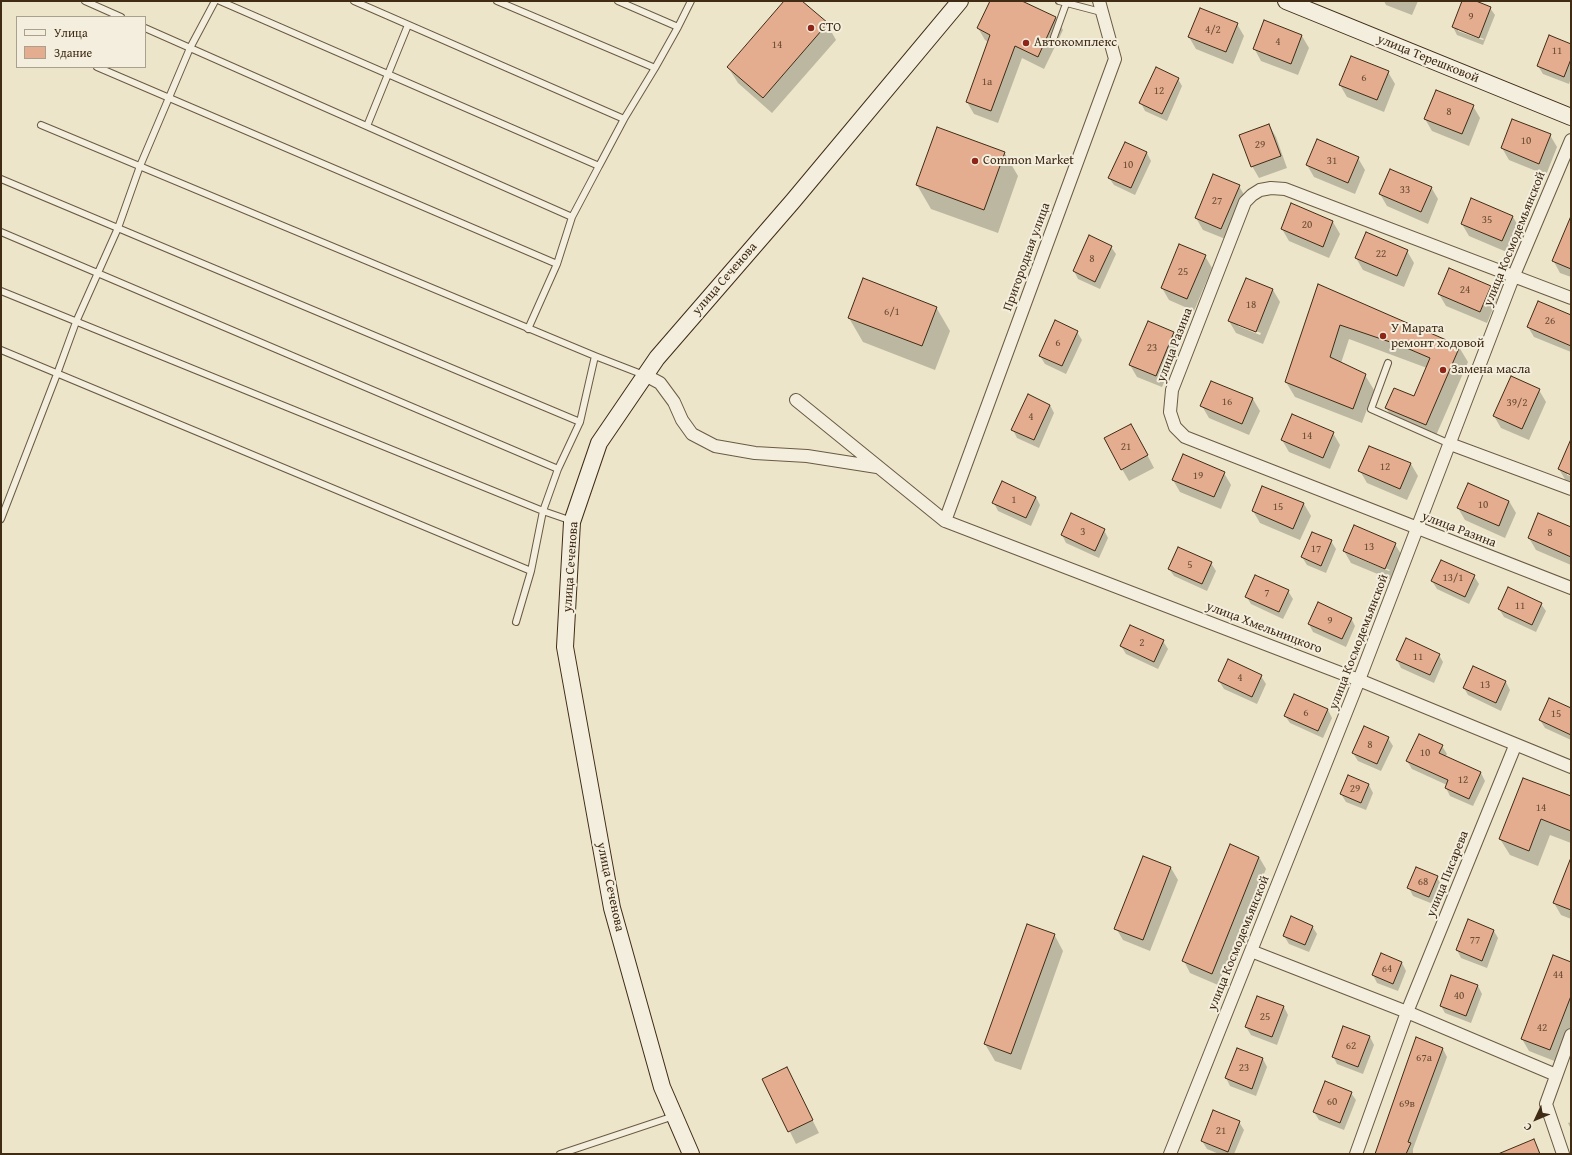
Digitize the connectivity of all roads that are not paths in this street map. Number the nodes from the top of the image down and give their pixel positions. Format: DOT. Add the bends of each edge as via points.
graph roads {
  1 [pos="85,1"];
  2 [pos="215,1"];
  3 [pos="220,1"];
  4 [pos="354,1"];
  5 [pos="497,1"];
  6 [pos="618,1"];
  7 [pos="691,1"];
  8 [pos="960,1"];
  9 [pos="1058,1"];
  10 [pos="1286,1"];
  11 [pos="1066,3"];
  12 [pos="1100,6"];
  13 [pos="119,16"];
  14 [pos="408,25"];
  15 [pos="678,27"];
  16 [pos="146,28"];
  17 [pos="1054,37"];
  18 [pos="190,48"];
  19 [pos="100,68"];
  20 [pos="655,68"];
  21 [pos="387,74"];
  22 [pos="169,98"];
  23 [pos="1571,117"];
  24 [pos="624,119"];
  25 [pos="42,124"];
  26 [pos="367,126"];
  27 [pos="1571,140"];
  28 [pos="140,166"];
  29 [pos="599,166"];
  30 [pos="1,179"];
  31 [pos="572,217"];
  32 [pos="118,228"];
  33 [pos="1,232"];
  34 [pos="557,264"];
  35 [pos="98,273"];
  36 [pos="1514,275"];
  37 [pos="1,291"];
  38 [pos="1571,298"];
  39 [pos="76,322"];
  40 [pos="528,328"];
  41 [pos="1,350"];
  42 [pos="594,356"];
  43 [pos="1388,363"];
  44 [pos="57,374"];
  45 [pos="645,375"];
  46 [pos="796,400"];
  47 [pos="580,422"];
  48 [pos="1450,444"];
  49 [pos="880,467"];
  50 [pos="558,469"];
  51 [pos="1571,489"];
  52 [pos="543,511"];
  53 [pos="1,519"];
  54 [pos="945,521"];
  55 [pos="572,522"];
  56 [pos="1418,529"];
  57 [pos="531,571"];
  58 [pos="1571,588"];
  59 [pos="516,622"];
  60 [pos="1359,680"];
  61 [pos="1515,746"];
  62 [pos="1571,767"];
  63 [pos="1251,951"];
  64 [pos="1407,1012"];
  65 [pos="1571,1035"];
  66 [pos="1556,1075"];
  67 [pos="674,1116"];
  68 [pos="560,1154"];
  69 [pos="691,1154"];
  70 [pos="1170,1154"];
  71 [pos="1356,1154"];
  72 [pos="1563,1154"];
  1 -- 13 [label="lane"];
  2 -- 18 [label="lane"];
  3 -- 21 [label="lane"];
  4 -- 14 [label="lane"];
  5 -- 20 [label="lane"];
  6 -- 15 [label="lane"];
  7 -- 15 [label="lane"];
  8 -- 45 [label="street, улица Сеченова"];
  9 -- 11 [label="lane"];
  10 -- 23 [label="street, улица Терешковой"];
  11 -- 12 [label="lane"];
  11 -- 17 [label="lane"];
  12 -- 54 [label="street, Пригородная улица" via="1115,59"];
  14 -- 21 [label="lane"];
  14 -- 24 [label="lane"];
  15 -- 20 [label="lane"];
  16 -- 18 [label="lane"];
  18 -- 22 [label="lane"];
  18 -- 26 [label="lane"];
  19 -- 22 [label="lane"];
  20 -- 24 [label="lane"];
  21 -- 26 [label="lane"];
  21 -- 29 [label="lane"];
  22 -- 28 [label="lane"];
  22 -- 34 [label="lane"];
  24 -- 29 [label="lane"];
  25 -- 28 [label="lane"];
  26 -- 31 [label="lane"];
  27 -- 36 [label="street, улица Космодемьянской"];
  28 -- 32 [label="lane"];
  28 -- 40 [label="lane"];
  29 -- 31 [label="lane"];
  30 -- 32 [label="lane"];
  31 -- 34 [label="lane"];
  32 -- 35 [label="lane"];
  32 -- 47 [label="lane"];
  33 -- 35 [label="lane"];
  34 -- 40 [label="lane"];
  35 -- 39 [label="lane"];
  35 -- 50 [label="lane"];
  36 -- 38 [label="street, улица Разина"];
  36 -- 48 [label="street, улица Космодемьянской"];
  36 -- 56 [label="street, улица Разина" via="1285,189 1260,190 1245,202 1178,376 1170,401 1170,412 1175,427 1185,438"];
  37 -- 39 [label="lane"];
  39 -- 44 [label="lane"];
  39 -- 52 [label="lane"];
  40 -- 42 [label="lane"];
  41 -- 44 [label="lane"];
  42 -- 45 [label="lane"];
  42 -- 47 [label="lane"];
  43 -- 48 [label="lane" via="1371,409"];
  44 -- 53 [label="lane"];
  44 -- 57 [label="lane"];
  45 -- 49 [label="street" via="660,383 692,434 716,446 755,453 851,461"];
  45 -- 55 [label="street, улица Сеченова" via="599,443"];
  46 -- 49 [label="street, улица Хмельницкого"];
  47 -- 50 [label="lane"];
  48 -- 51 [label="street"];
  48 -- 56 [label="street, улица Космодемьянской"];
  49 -- 54 [label="street, улица Хмельницкого"];
  50 -- 52 [label="lane"];
  52 -- 55 [label="lane"];
  52 -- 57 [label="lane"];
  54 -- 60 [label="street, улица Хмельницкого"];
  55 -- 67 [label="street, улица Сеченова" via="566,647 612,908 662,1087"];
  56 -- 58 [label="street, улица Разина"];
  56 -- 60 [label="street, улица Космодемьянской"];
  57 -- 59 [label="lane"];
  60 -- 61 [label="street, улица Хмельницкого"];
  60 -- 63 [label="street, улица Космодемьянской"];
  61 -- 62 [label="street, улица Хмельницкого"];
  61 -- 64 [label="street, улица Писарева"];
  63 -- 64 [label="street"];
  63 -- 70 [label="street, улица Космодемьянской"];
  64 -- 66 [label="street"];
  64 -- 71 [label="street, улица Писарева"];
  65 -- 66 [label="street"];
  66 -- 72 [label="street" via="1546,1104"];
  67 -- 68 [label="lane"];
  67 -- 69 [label="street, улица Сеченова"];
}
